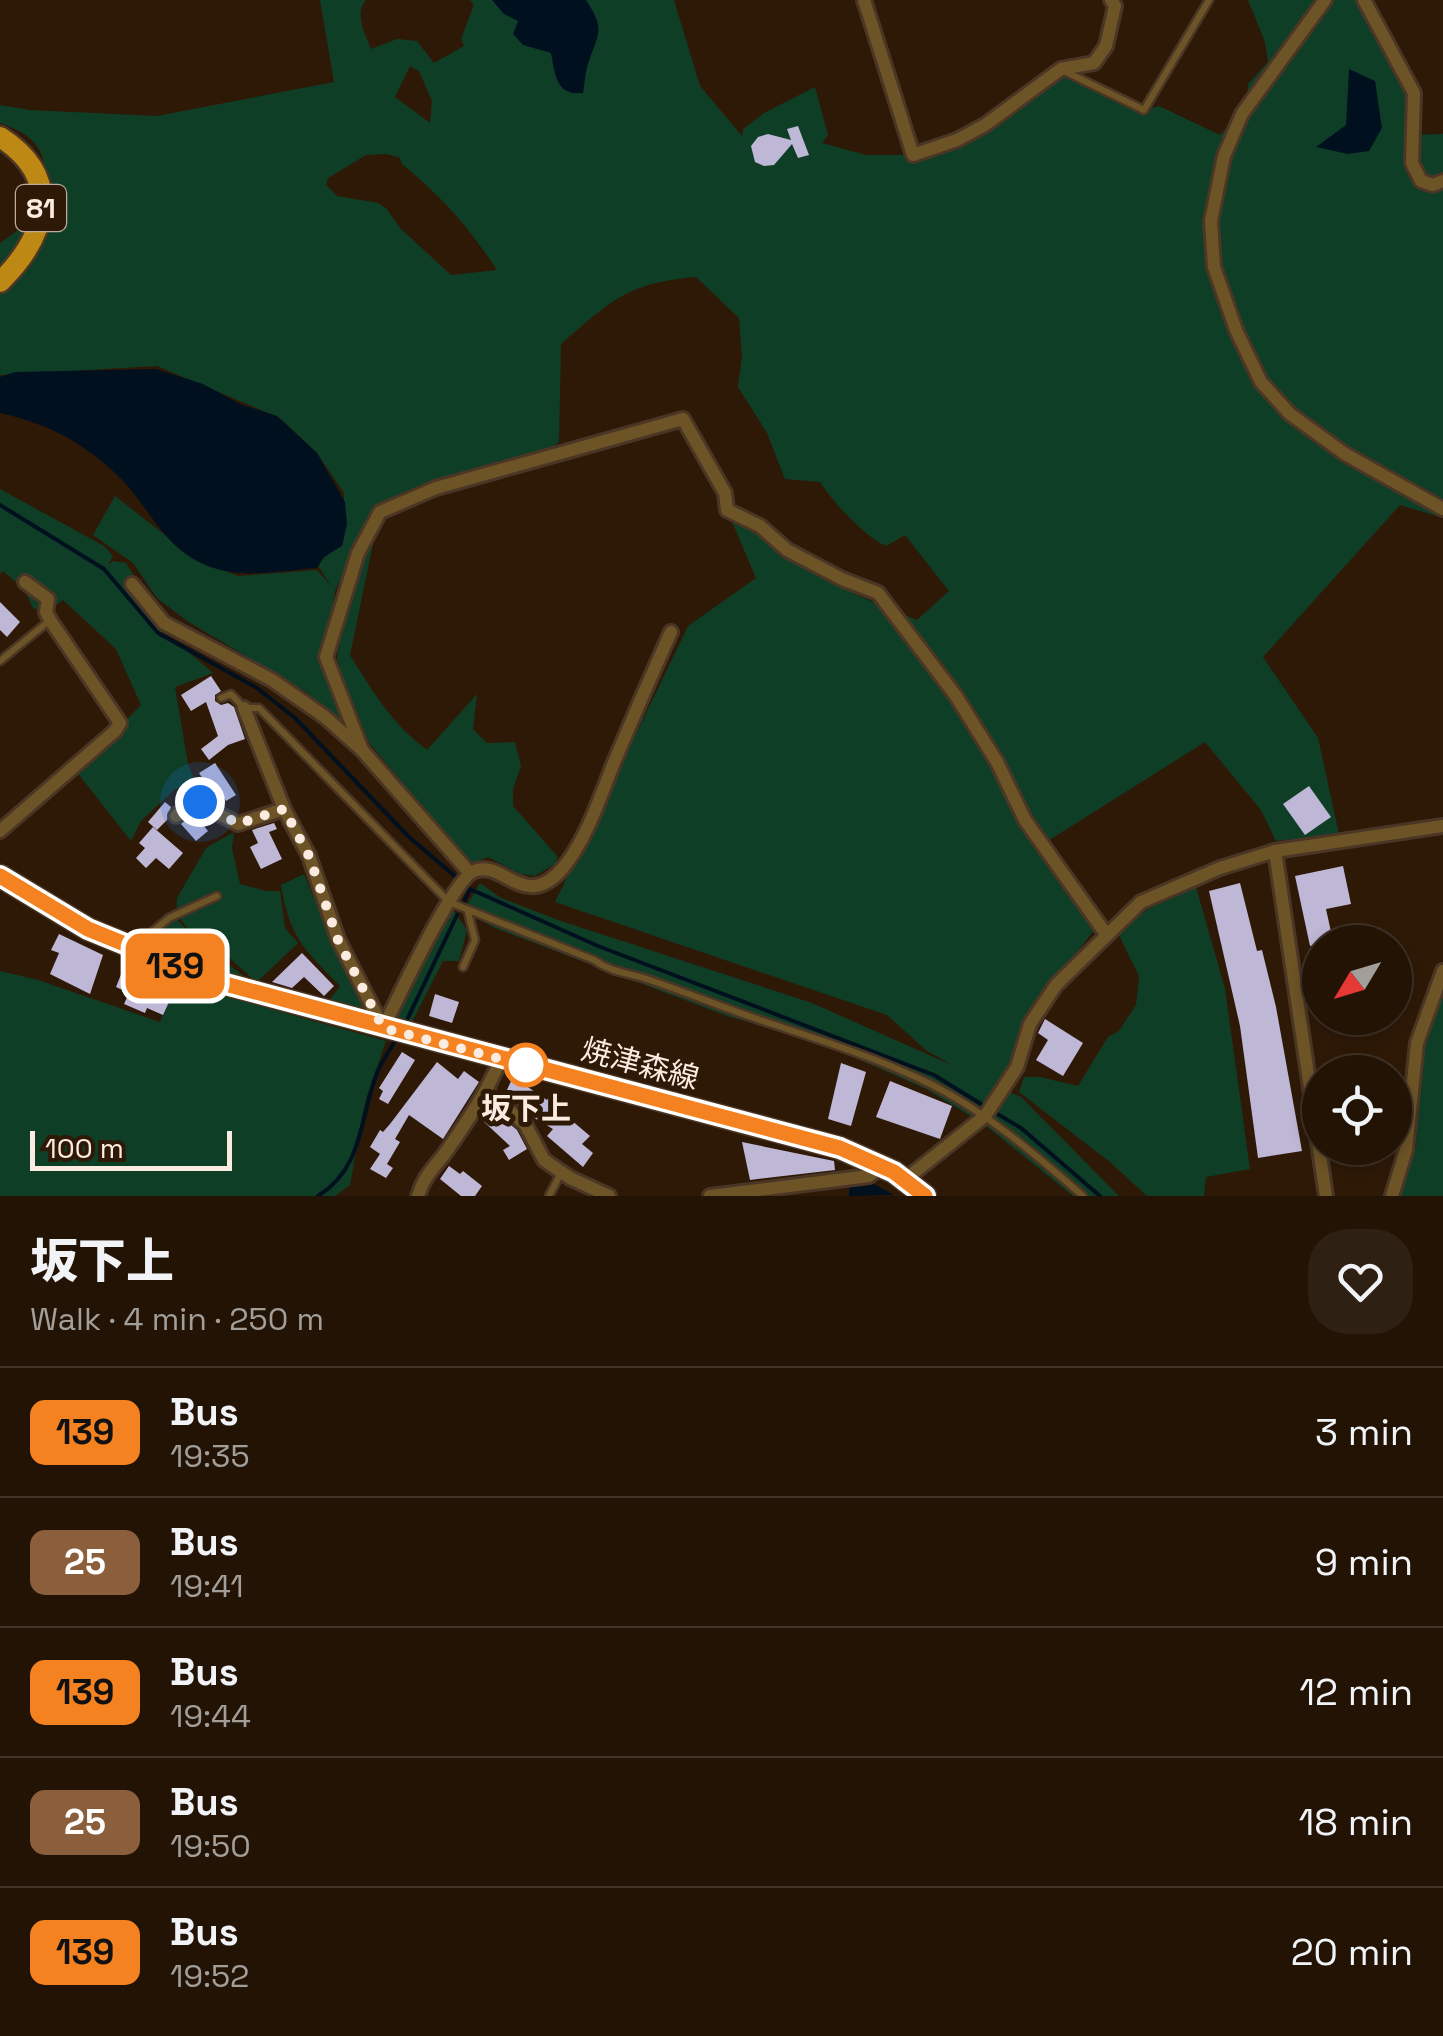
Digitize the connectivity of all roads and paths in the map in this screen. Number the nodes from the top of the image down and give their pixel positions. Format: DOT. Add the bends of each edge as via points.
graph roads {
  1 [pos="864,0"];
  2 [pos="1111,0"];
  3 [pos="1209,0"];
  4 [pos="1325,0"];
  5 [pos="1364,0"];
  6 [pos="1061,70"];
  7 [pos="0,138"];
  8 [pos="1443,181"];
  9 [pos="0,282"];
  10 [pos="1443,509"];
  11 [pos="25,582"];
  12 [pos="132,584"];
  13 [pos="50,620"];
  14 [pos="671,632"];
  15 [pos="0,661"];
  16 [pos="220,698"];
  17 [pos="244,708"];
  18 [pos="362,750"];
  19 [pos="284,809"];
  20 [pos="176,816"];
  21 [pos="1443,826"];
  22 [pos="0,832"];
  23 [pos="1275,852"];
  24 [pos="468,874"];
  25 [pos="0,876"];
  26 [pos="216,896"];
  27 [pos="450,898"];
  28 [pos="468,910"];
  29 [pos="1106,934"];
  30 [pos="133,948"];
  31 [pos="462,967"];
  32 [pos="1443,971"];
  33 [pos="395,1031"];
  34 [pos="501,1059"];
  35 [pos="487,1092"];
  36 [pos="984,1116"];
  37 [pos="882,1166"];
  38 [pos="561,1172"];
  39 [pos="906,1178"];
  40 [pos="418,1196"];
  41 [pos="549,1196"];
  42 [pos="609,1196"];
  43 [pos="710,1196"];
  44 [pos="925,1196"];
  45 [pos="1082,1196"];
  46 [pos="1326,1196"];
  47 [pos="1392,1196"];
  1 -- 6 [label="street" via="913,155 985,125"];
  2 -- 6 [label="street" via="1106,46 1094,62"];
  3 -- 6 [label="lane" via="1144,110"];
  4 -- 10 [label="street" via="1242,114 1224,156 1211,221 1214,267 1261,382 1290,414"];
  5 -- 8 [label="street" via="1414,93 1412,164 1421,182"];
  7 -- 9 [label="main road, 81" via="28,159 42,197 34,241"];
  11 -- 13 [label="street" via="48,599"];
  12 -- 18 [label="street" via="164,623 272,680"];
  13 -- 15 [label="lane"];
  13 -- 22 [label="street" via="120,723"];
  14 -- 24 [label="street" via="564,866 546,883 528,887 483,868"];
  16 -- 17 [label="lane" via="231,694"];
  17 -- 19 [label="street"];
  17 -- 27 [label="lane" via="259,708 276,723"];
  18 -- 24 [label="street"];
  18 -- 29 [label="street" via="326,657 358,553 380,512 436,488 682,419 725,493 727,510 787,550 878,593 892,609 956,696 1025,820"];
  19 -- 20 [label="street" via="238,824 192,800"];
  19 -- 33 [label="street" via="309,856 338,940"];
  21 -- 23 [label="street"];
  23 -- 29 [label="street" via="1141,902"];
  23 -- 46 [label="street"];
  24 -- 27 [label="street"];
  25 -- 30 [label="main road, 焼津森線"];
  26 -- 30 [label="lane" via="168,918"];
  27 -- 28 [label="lane"];
  27 -- 33 [label="street"];
  28 -- 31 [label="lane" via="476,940"];
  28 -- 36 [label="lane" via="610,971 880,1062"];
  29 -- 36 [label="street" via="1030,1024 1017,1066"];
  30 -- 33 [label="main road, 焼津森線" via="218,982"];
  32 -- 47 [label="street" via="1417,1044 1406,1150"];
  33 -- 34 [label="main road, 焼津森線"];
  34 -- 35 [label="street"];
  34 -- 37 [label="main road, 焼津森線" via="840,1148"];
  35 -- 38 [label="street" via="515,1114 544,1160"];
  35 -- 40 [label="street" via="425,1175"];
  36 -- 39 [label="street"];
  36 -- 45 [label="lane"];
  37 -- 39 [label="main road, 焼津森線"];
  37 -- 43 [label="street" via="868,1176"];
  38 -- 41 [label="lane"];
  38 -- 42 [label="street"];
  39 -- 44 [label="main road, 焼津森線"];
}
